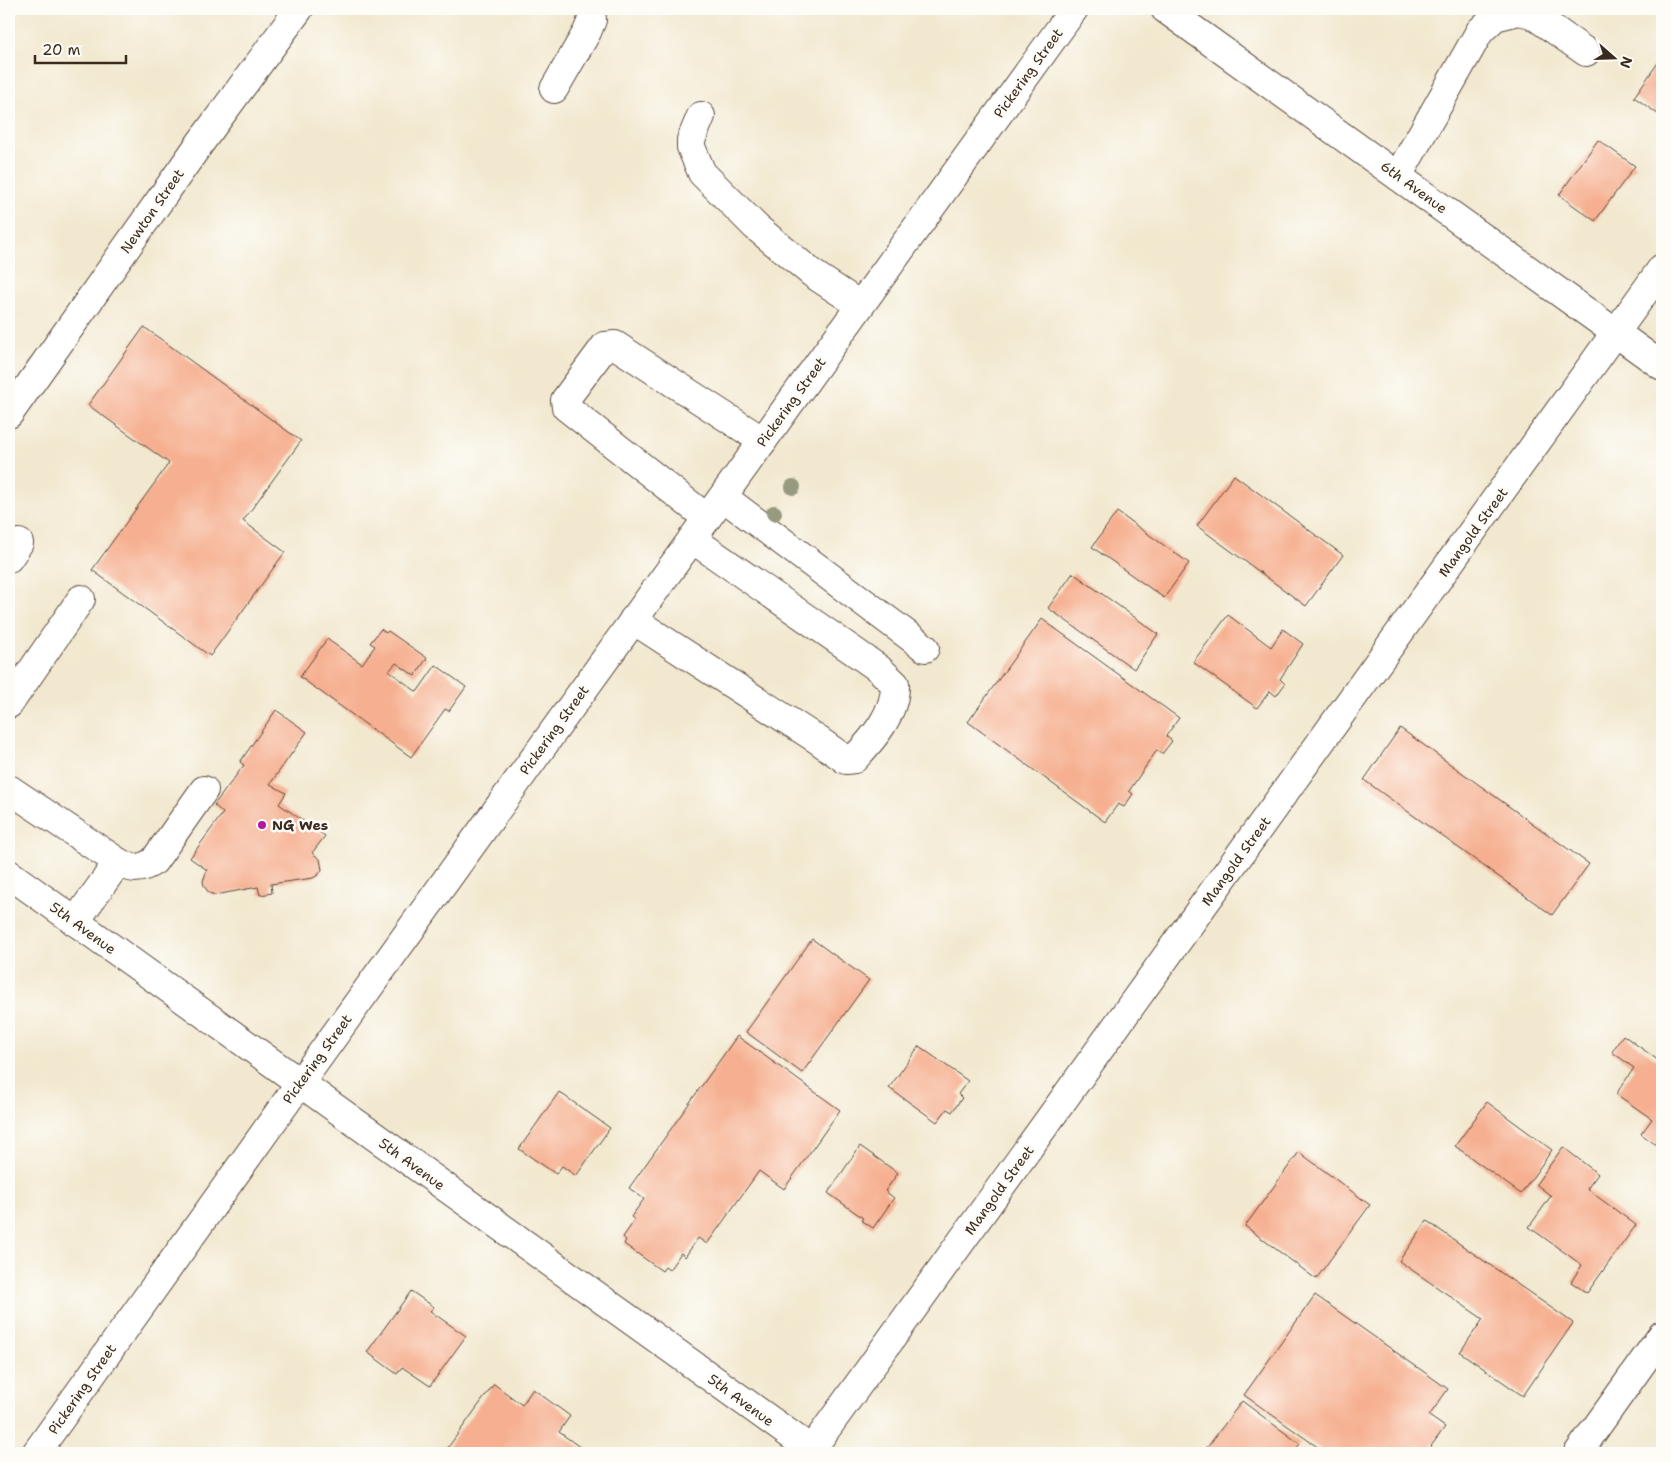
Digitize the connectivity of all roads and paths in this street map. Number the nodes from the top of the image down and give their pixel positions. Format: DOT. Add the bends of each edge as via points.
graph roads {
  1 [pos="299,9"];
  2 [pos="591,9"];
  3 [pos="1074,9"];
  4 [pos="1165,9"];
  5 [pos="1586,52"];
  6 [pos="554,89"];
  7 [pos="701,116"];
  8 [pos="1398,176"];
  9 [pos="1662,268"];
  10 [pos="860,305"];
  11 [pos="1616,332"];
  12 [pos="1662,366"];
  13 [pos="9,414"];
  14 [pos="763,441"];
  15 [pos="707,518"];
  16 [pos="81,599"];
  17 [pos="633,620"];
  18 [pos="925,648"];
  19 [pos="9,704"];
  20 [pos="9,789"];
  21 [pos="204,790"];
  22 [pos="118,862"];
  23 [pos="9,874"];
  24 [pos="75,922"];
  25 [pos="300,1083"];
  26 [pos="1662,1335"];
  27 [pos="812,1452"];
  28 [pos="36,1453"];
  29 [pos="1578,1453"];
  1 -- 13 [label="street, Newton Street"];
  2 -- 6 [label="street" via="592,20 587,32"];
  3 -- 10 [label="street, Pickering Street"];
  4 -- 8 [label="street, 6th Avenue"];
  5 -- 8 [label="street" via="1532,14 1519,11 1495,17 1480,31"];
  7 -- 10 [label="street" via="691,146 702,173 756,227 813,274"];
  8 -- 11 [label="street, 6th Avenue"];
  9 -- 11 [label="street, Mangold Street"];
  10 -- 14 [label="street, Pickering Street"];
  11 -- 12 [label="street, 6th Avenue"];
  11 -- 27 [label="street, Mangold Street"];
  14 -- 15 [label="street, Pickering Street"];
  14 -- 15 [label="street" via="615,345 605,346 565,400 566,407"];
  15 -- 17 [label="street, Pickering Street"];
  15 -- 17 [label="street" via="895,684 888,715 868,744 854,760 846,760"];
  15 -- 18 [label="street"];
  16 -- 19 [label="street"];
  17 -- 25 [label="street, Pickering Street"];
  20 -- 22 [label="street"];
  21 -- 22 [label="street" via="154,861 135,870"];
  22 -- 24 [label="street"];
  23 -- 24 [label="street, 5th Avenue"];
  24 -- 25 [label="street, 5th Avenue"];
  25 -- 27 [label="street, 5th Avenue"];
  25 -- 28 [label="street, Pickering Street"];
  26 -- 29 [label="street"];
}
